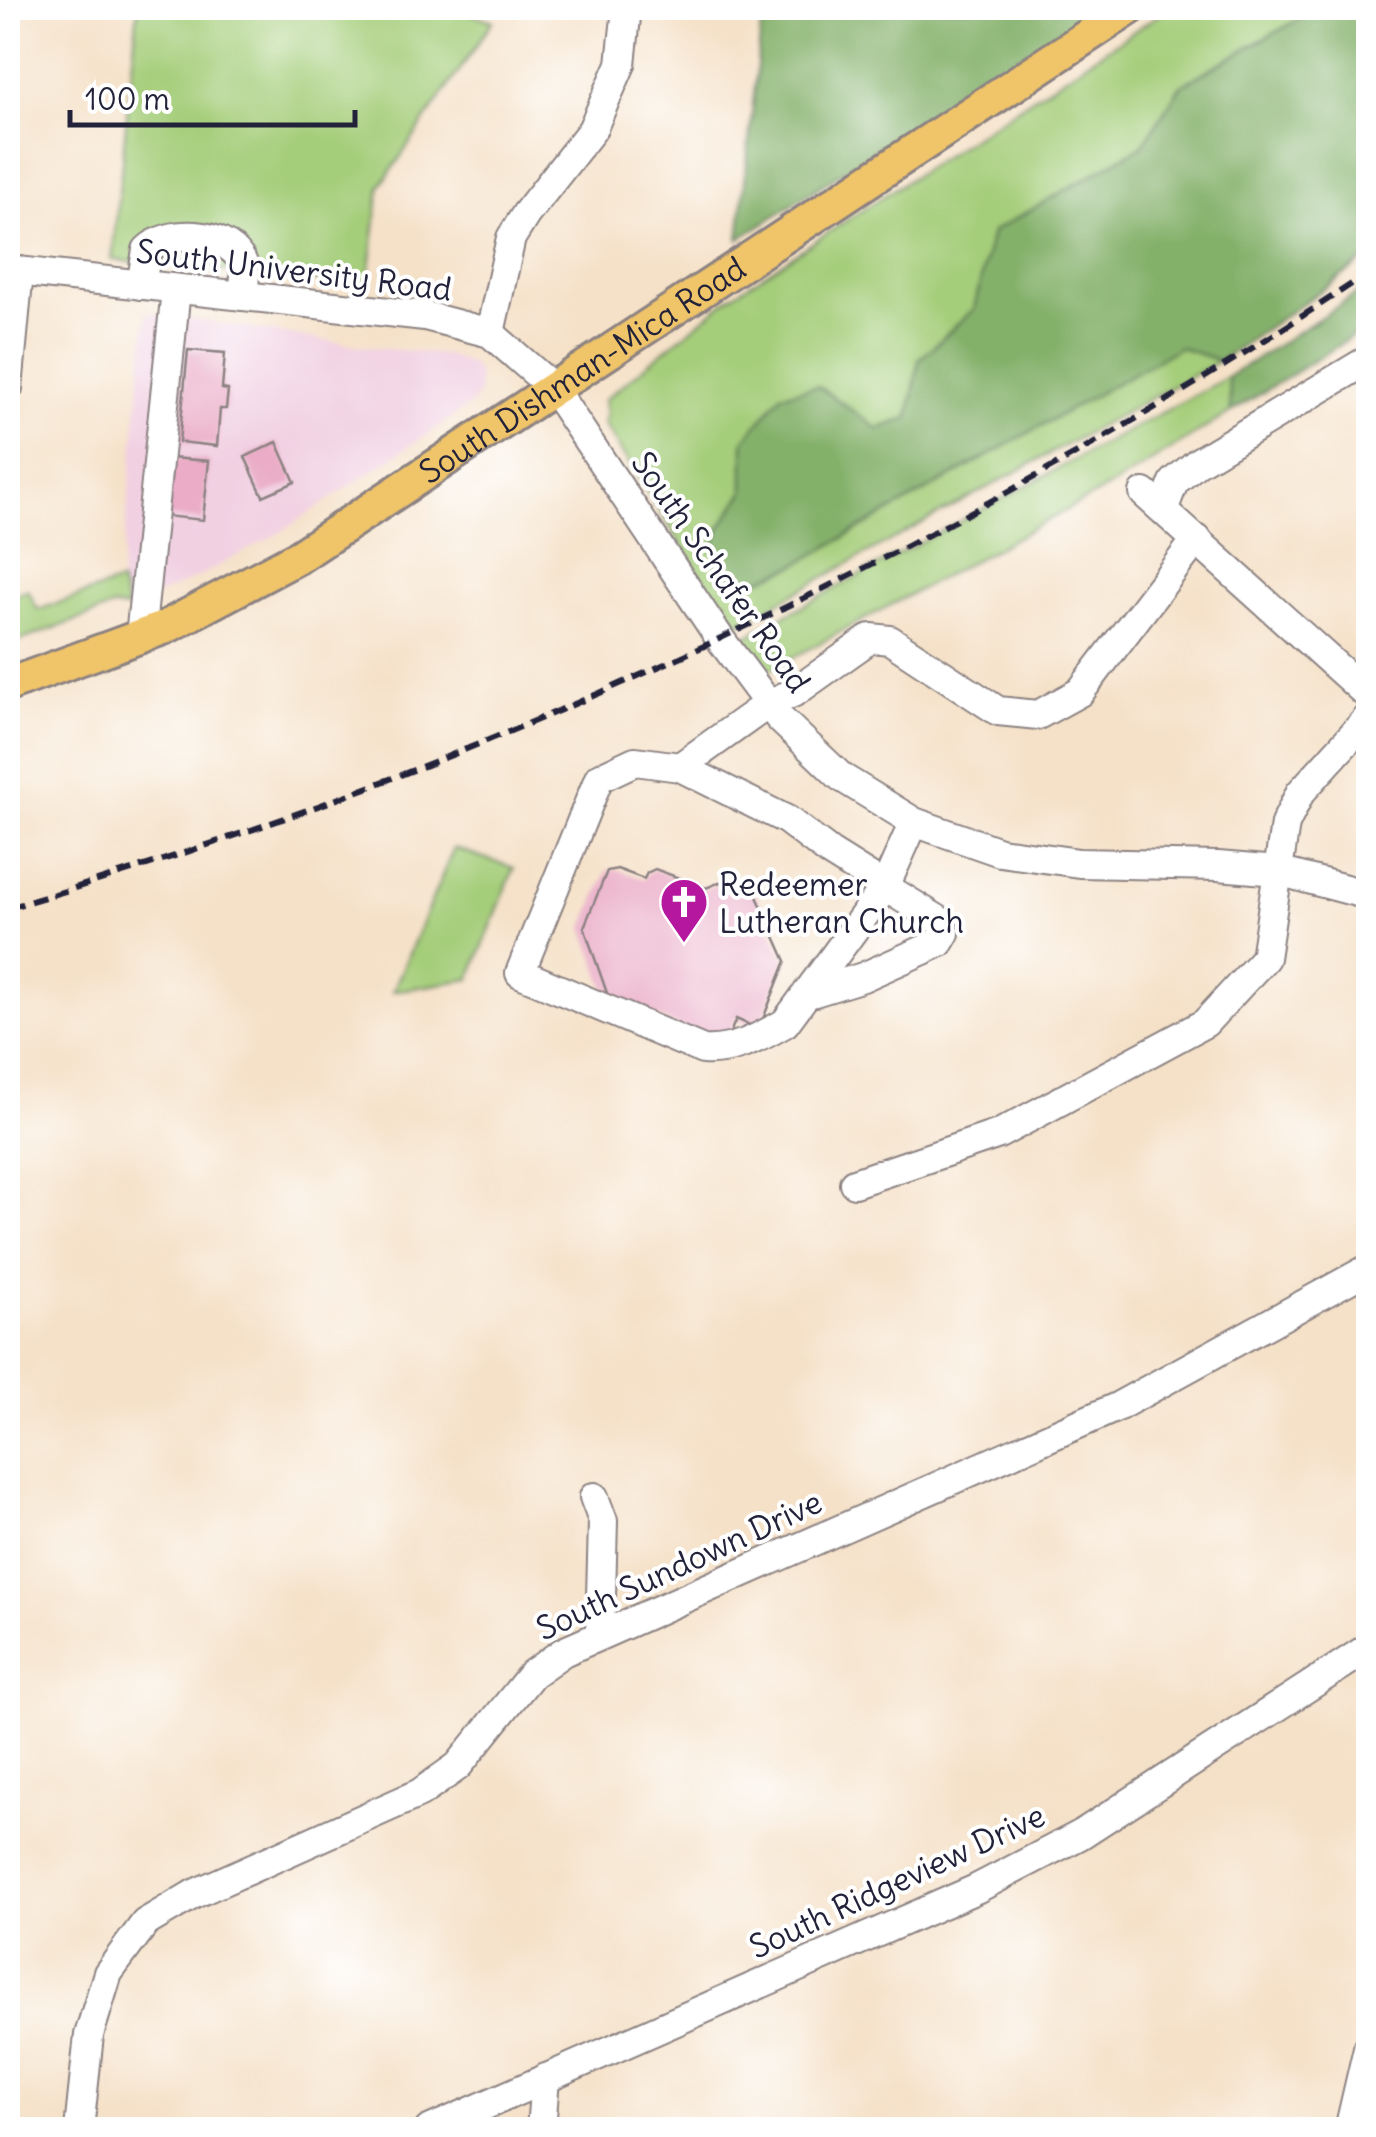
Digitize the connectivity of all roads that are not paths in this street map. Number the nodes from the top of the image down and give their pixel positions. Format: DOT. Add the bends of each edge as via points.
graph roads {
  1 [pos="626,8"];
  2 [pos="1130,8"];
  3 [pos="13,270"];
  4 [pos="141,285"];
  5 [pos="176,289"];
  6 [pos="243,296"];
  7 [pos="490,333"];
  8 [pos="1368,360"];
  9 [pos="552,387"];
  10 [pos="8,388"];
  11 [pos="1197,539"];
  12 [pos="140,637"];
  13 [pos="8,685"];
  14 [pos="1368,695"];
  15 [pos="768,704"];
  16 [pos="1368,718"];
  17 [pos="680,767"];
  18 [pos="914,822"];
  19 [pos="1278,872"];
  20 [pos="885,887"];
  21 [pos="1368,895"];
  22 [pos="808,994"];
  23 [pos="854,1183"];
  24 [pos="1368,1269"];
  25 [pos="594,1497"];
  26 [pos="600,1634"];
  27 [pos="1368,1648"];
  28 [pos="1368,2048"];
  29 [pos="545,2078"];
  30 [pos="80,2130"];
  31 [pos="429,2130"];
  32 [pos="540,2130"];
  33 [pos="1349,2130"];
  1 -- 7 [label="street" via="621,64 592,130 511,238"];
  2 -- 9 [label="main road, South Dishman-Mica Road"];
  3 -- 4 [label="street, South University Road"];
  3 -- 10 [label="street"];
  4 -- 5 [label="street, South University Road"];
  4 -- 6 [label="street" via="146,250 167,237 189,236 239,255 246,268"];
  5 -- 6 [label="street, South University Road"];
  5 -- 12 [label="street"];
  6 -- 7 [label="street, South University Road" via="424,316"];
  7 -- 9 [label="street, South University Road"];
  8 -- 11 [label="street" via="1198,462 1154,500"];
  9 -- 12 [label="main road, South Dishman-Mica Road" via="298,557"];
  9 -- 15 [label="street, South Schafer Road"];
  11 -- 14 [label="street"];
  11 -- 15 [label="street" via="1080,692 1038,715 998,711 881,637"];
  12 -- 13 [label="main road, South Dishman-Mica Road"];
  15 -- 17 [label="street"];
  15 -- 18 [label="street, South Schafer Road" via="841,777"];
  16 -- 19 [label="street" via="1300,793 1285,824"];
  17 -- 20 [label="street" via="786,820"];
  17 -- 22 [label="street" via="635,761 599,778 520,973 704,1050 766,1034"];
  18 -- 19 [label="street, South Schafer Road" via="1000,852 1079,863"];
  18 -- 20 [label="street"];
  19 -- 21 [label="street, South Schafer Road"];
  19 -- 23 [label="street" via="1266,958 1205,1023 999,1134"];
  20 -- 22 [label="street"];
  20 -- 22 [label="street" via="940,921 945,932 939,943"];
  24 -- 26 [label="street, South Sundown Drive" via="1117,1406"];
  25 -- 26 [label="street" via="603,1520"];
  26 -- 30 [label="street, South Sundown Drive" via="532,1674 458,1766 420,1794 194,1894 145,1923 108,1973 89,2035"];
  27 -- 29 [label="street, South Ridgeview Drive" via="1080,1835 976,1888"];
  28 -- 33 [label="street"];
  29 -- 31 [label="street, South Ridgeview Drive"];
  29 -- 32 [label="street"];
}
